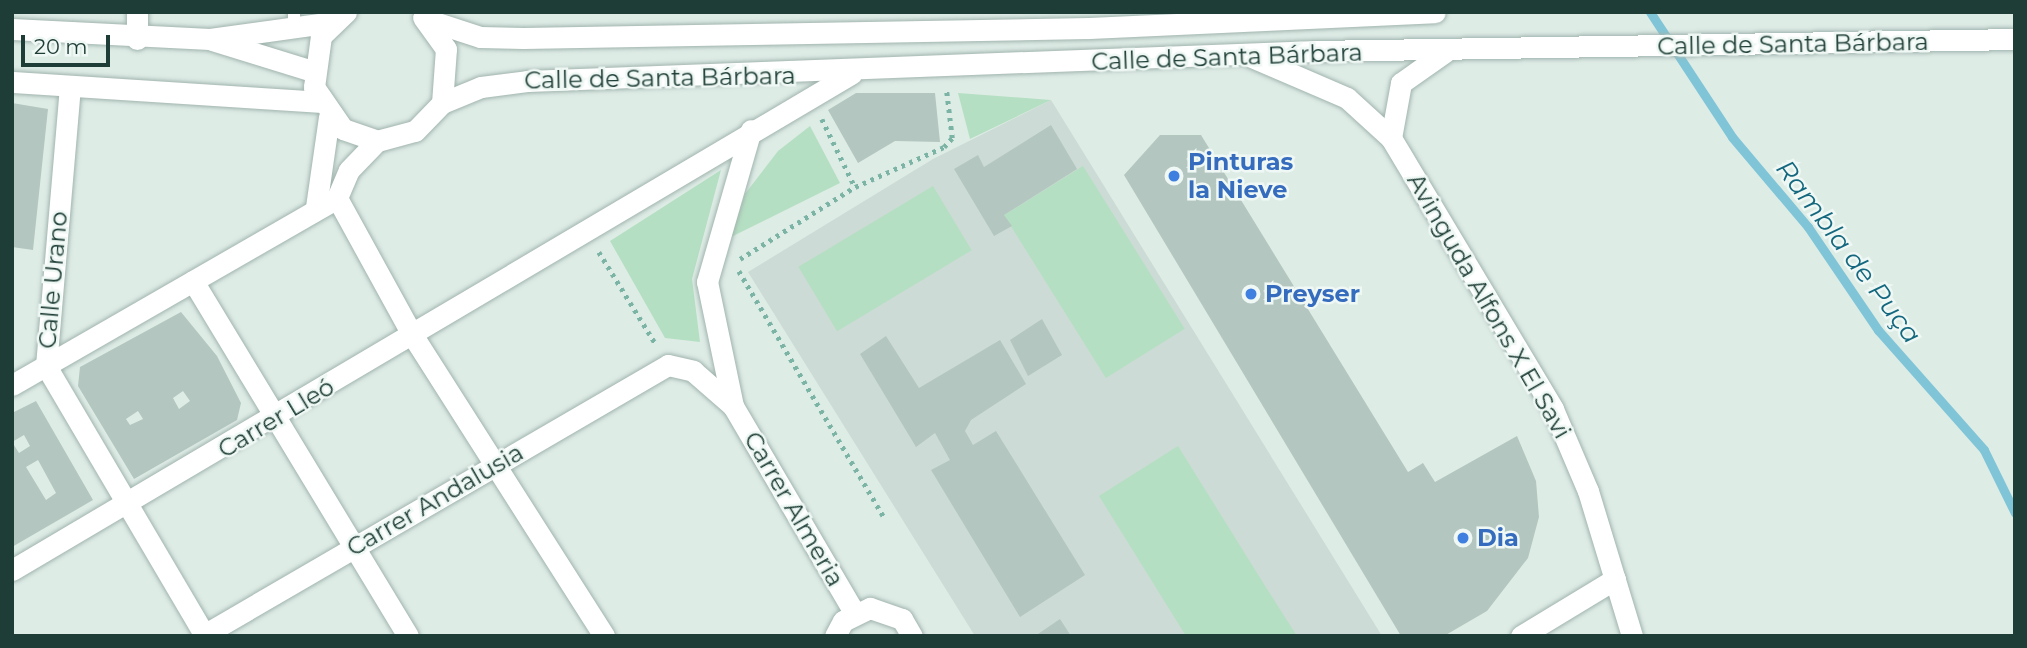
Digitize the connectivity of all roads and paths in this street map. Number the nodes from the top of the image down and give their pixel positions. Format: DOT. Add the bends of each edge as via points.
graph roads {
  1 [pos="137,12"];
  2 [pos="1435,12"];
  3 [pos="418,14"];
  4 [pos="338,16"];
  5 [pos="294,18"];
  6 [pos="12,29"];
  7 [pos="137,39"];
  8 [pos="210,39"];
  9 [pos="2015,40"];
  10 [pos="1445,52"];
  11 [pos="1245,54"];
  12 [pos="943,70"];
  13 [pos="312,71"];
  14 [pos="851,74"];
  15 [pos="12,82"];
  16 [pos="70,86"];
  17 [pos="810,94"];
  18 [pos="442,103"];
  19 [pos="324,110"];
  20 [pos="751,130"];
  21 [pos="1391,138"];
  22 [pos="377,141"];
  23 [pos="855,187"];
  24 [pos="337,198"];
  25 [pos="316,207"];
  26 [pos="584,230"];
  27 [pos="192,281"];
  28 [pos="412,336"];
  29 [pos="668,365"];
  30 [pos="46,366"];
  31 [pos="12,385"];
  32 [pos="733,406"];
  33 [pos="276,418"];
  34 [pos="497,464"];
  35 [pos="127,504"];
  36 [pos="884,517"];
  37 [pos="354,547"];
  38 [pos="12,570"];
  39 [pos="1615,579"];
  40 [pos="854,612"];
  41 [pos="204,635"];
  42 [pos="408,636"];
  43 [pos="604,636"];
  44 [pos="835,636"];
  45 [pos="912,636"];
  46 [pos="1521,636"];
  47 [pos="1632,636"];
  1 -- 7 [label="street"];
  2 -- 3 [label="street, Calle de Santa Bárbara" via="1089,28 523,38 480,37"];
  3 -- 18 [label="street" via="446,49"];
  4 -- 5 [label="street"];
  4 -- 13 [label="street" via="321,36"];
  5 -- 8 [label="street"];
  6 -- 7 [label="street"];
  7 -- 8 [label="street"];
  8 -- 13 [label="street"];
  9 -- 10 [label="street, Calle de Santa Bárbara"];
  10 -- 11 [label="street, Calle de Santa Bárbara"];
  10 -- 21 [label="street" via="1401,83"];
  11 -- 12 [label="street, Calle de Santa Bárbara"];
  11 -- 21 [label="street, Avinguda Alfons X El Savi" via="1348,99"];
  12 -- 14 [label="street, Calle de Santa Bárbara"];
  12 -- 23 [label="path" via="952,138"];
  13 -- 19 [label="street"];
  14 -- 17 [label="street, Carrer Lleó"];
  14 -- 18 [label="street, Calle de Santa Bárbara" via="515,82"];
  15 -- 16 [label="street"];
  16 -- 19 [label="street"];
  16 -- 30 [label="street, Calle Urano"];
  17 -- 20 [label="street, Carrer Lleó"];
  17 -- 23 [label="path"];
  18 -- 22 [label="street" via="415,131"];
  19 -- 22 [label="street"];
  19 -- 25 [label="street"];
  20 -- 26 [label="street, Carrer Lleó"];
  20 -- 32 [label="street, Carrer Almeria" via="707,282"];
  21 -- 39 [label="street, Avinguda Alfons X El Savi" via="1553,408"];
  22 -- 24 [label="street" via="349,170"];
  23 -- 36 [label="path" via="740,259 738,274"];
  24 -- 25 [label="street"];
  24 -- 28 [label="street"];
  25 -- 27 [label="street"];
  26 -- 28 [label="street, Carrer Lleó"];
  26 -- 29 [label="path"];
  27 -- 30 [label="street"];
  27 -- 33 [label="street"];
  28 -- 33 [label="street, Carrer Lleó"];
  28 -- 34 [label="street"];
  29 -- 32 [label="street, Carrer Almeria" via="693,371"];
  29 -- 34 [label="street, Carrer Andalusia"];
  30 -- 31 [label="street"];
  30 -- 35 [label="street, Calle Urano"];
  32 -- 40 [label="street, Carrer Almeria"];
  33 -- 35 [label="street, Carrer Lleó"];
  33 -- 37 [label="street"];
  34 -- 37 [label="street, Carrer Andalusia"];
  34 -- 43 [label="street"];
  35 -- 38 [label="street, Carrer Lleó"];
  35 -- 41 [label="street, Calle Urano"];
  37 -- 41 [label="street, Carrer Andalusia"];
  37 -- 42 [label="street"];
  39 -- 46 [label="street"];
  39 -- 47 [label="street, Avinguda Alfons X El Savi"];
  40 -- 44 [label="street"];
  40 -- 45 [label="street" via="887,610"];
}
